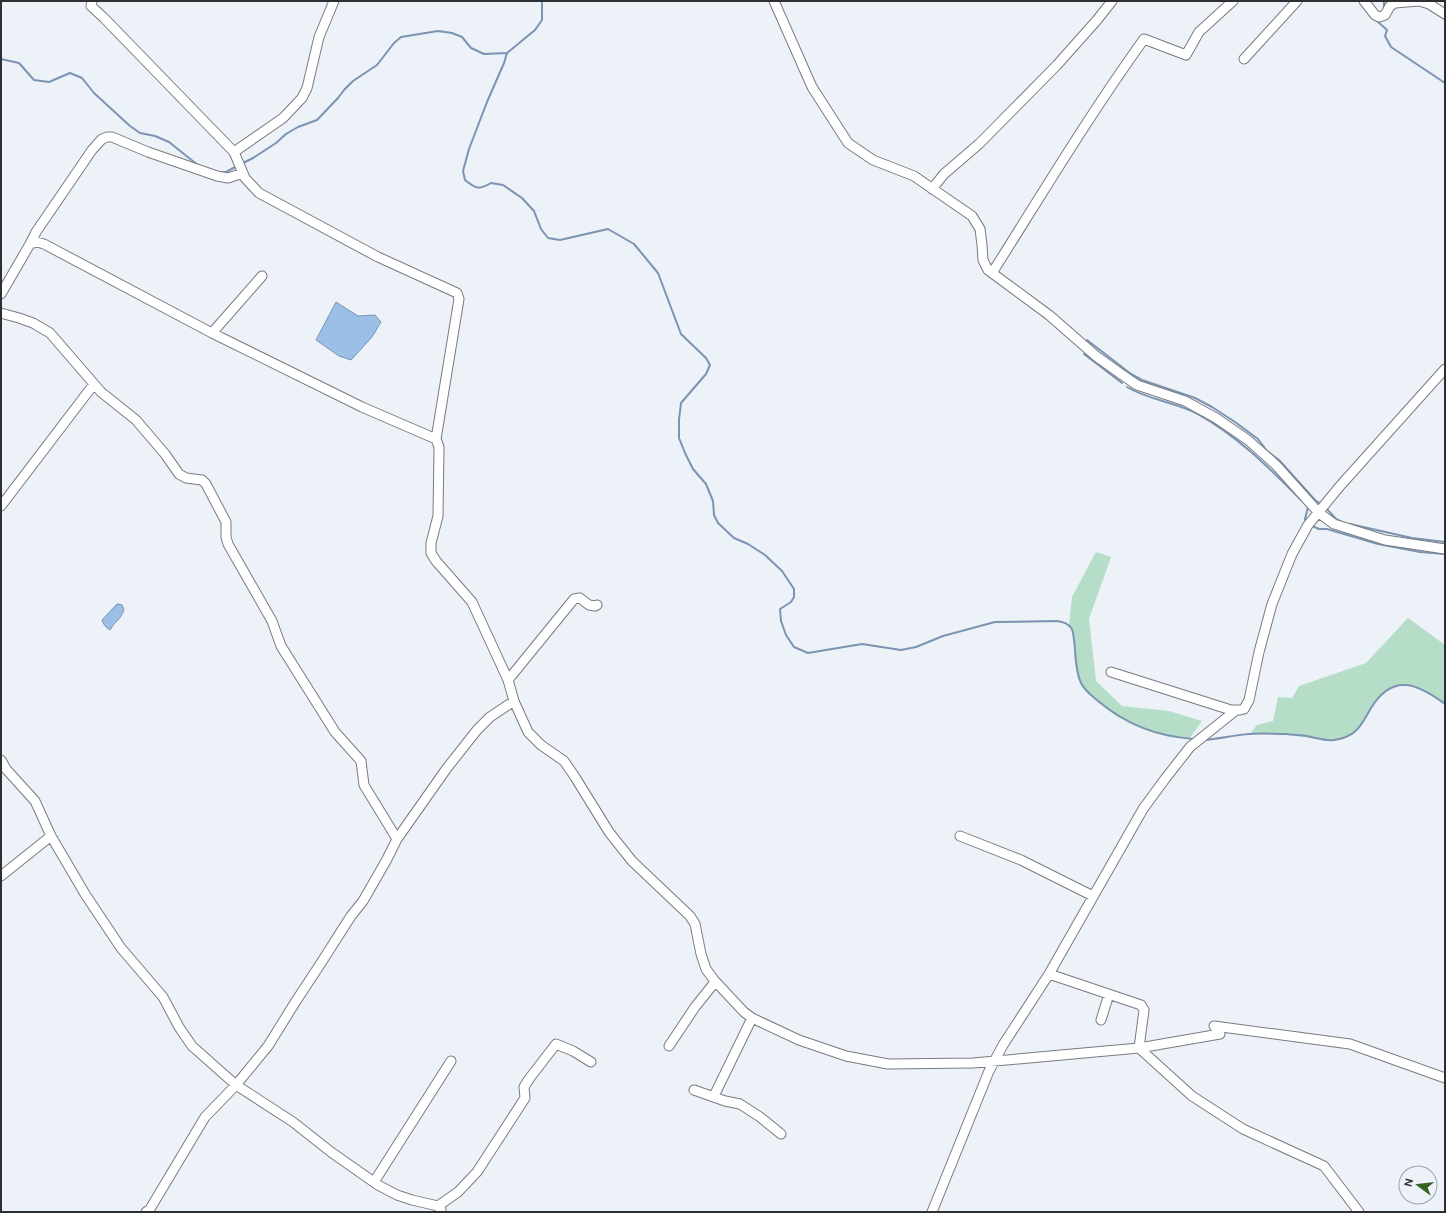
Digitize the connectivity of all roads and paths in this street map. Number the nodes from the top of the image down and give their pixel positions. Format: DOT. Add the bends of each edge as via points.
graph roads {
  1 [pos="92,1"];
  2 [pos="334,1"];
  3 [pos="774,1"];
  4 [pos="1112,1"];
  5 [pos="1233,1"];
  6 [pos="1297,1"];
  7 [pos="1364,1"];
  8 [pos="1445,14"];
  9 [pos="1244,59"];
  10 [pos="235,155"];
  11 [pos="242,171"];
  12 [pos="932,189"];
  13 [pos="30,244"];
  14 [pos="992,273"];
  15 [pos="262,276"];
  16 [pos="1,294"];
  17 [pos="1,313"];
  18 [pos="212,333"];
  19 [pos="1445,369"];
  20 [pos="94,384"];
  21 [pos="436,439"];
  22 [pos="1,506"];
  23 [pos="1319,513"];
  24 [pos="1445,549"];
  25 [pos="597,605"];
  26 [pos="1111,672"];
  27 [pos="508,680"];
  28 [pos="514,700"];
  29 [pos="1235,711"];
  30 [pos="1,760"];
  31 [pos="51,836"];
  32 [pos="960,836"];
  33 [pos="397,839"];
  34 [pos="1,876"];
  35 [pos="1093,896"];
  36 [pos="1049,974"];
  37 [pos="715,982"];
  38 [pos="1109,994"];
  39 [pos="752,1018"];
  40 [pos="1102,1020"];
  41 [pos="669,1046"];
  42 [pos="1139,1048"];
  43 [pos="451,1061"];
  44 [pos="994,1061"];
  45 [pos="591,1062"];
  46 [pos="1445,1078"];
  47 [pos="236,1085"];
  48 [pos="694,1090"];
  49 [pos="714,1096"];
  50 [pos="781,1134"];
  51 [pos="374,1182"];
  52 [pos="439,1209"];
  53 [pos="146,1212"];
  54 [pos="932,1212"];
  55 [pos="1359,1212"];
  1 -- 10 [label="street" via="91,6"];
  2 -- 10 [label="street" via="319,37 307,88 302,98 283,118"];
  3 -- 12 [label="street" via="812,87 848,143 874,160 914,176"];
  4 -- 12 [label="street" via="1057,65 980,143 944,174"];
  5 -- 14 [label="street" via="1199,32 1186,55 1144,38"];
  6 -- 9 [label="street"];
  7 -- 8 [label="street" via="1379,17 1385,15 1394,3 1419,1"];
  10 -- 11 [label="street"];
  11 -- 13 [label="street" via="228,178 217,176 107,137 92,150"];
  11 -- 21 [label="street" via="244,178 259,193 378,257 458,293"];
  12 -- 14 [label="street" via="972,216 980,228 982,260"];
  13 -- 16 [label="street"];
  13 -- 18 [label="street" via="44,244"];
  14 -- 23 [label="street" via="1049,315 1096,356 1137,385 1185,401 1248,440 1276,465"];
  15 -- 18 [label="street"];
  17 -- 20 [label="street" via="33,323 50,334"];
  18 -- 21 [label="street" via="362,407"];
  19 -- 23 [label="street"];
  20 -- 22 [label="street"];
  20 -- 33 [label="street" via="136,420 182,477 202,480 206,484 226,522 228,544 272,621 281,646 335,732 361,761 364,785"];
  21 -- 27 [label="street" via="439,447 438,516 431,553 472,602"];
  23 -- 24 [label="street" via="1334,524 1385,540"];
  23 -- 29 [label="street" via="1308,525 1292,554 1272,604 1249,700 1244,709"];
  25 -- 27 [label="street" via="591,606 581,599 574,599"];
  26 -- 29 [label="street"];
  27 -- 28 [label="street"];
  28 -- 33 [label="street" via="477,730"];
  28 -- 37 [label="street" via="528,732 564,761 609,832 632,861 690,916 695,924 706,969"];
  29 -- 35 [label="street" via="1190,747 1165,779 1143,809"];
  30 -- 31 [label="street" via="35,801"];
  31 -- 34 [label="street"];
  31 -- 47 [label="street" via="121,948 163,997 179,1028 192,1046"];
  32 -- 35 [label="street" via="1021,860"];
  33 -- 47 [label="street" via="363,901 268,1046"];
  35 -- 36 [label="street"];
  36 -- 38 [label="street"];
  36 -- 44 [label="street"];
  37 -- 39 [label="street"];
  37 -- 41 [label="street"];
  38 -- 40 [label="street"];
  38 -- 42 [label="street" via="1144,1007"];
  39 -- 44 [label="street" via="799,1040 846,1056 888,1064"];
  39 -- 49 [label="street"];
  42 -- 44 [label="street"];
  42 -- 46 [label="street" via="1220,1034 1214,1026 1350,1044"];
  42 -- 55 [label="street" via="1192,1096 1243,1130 1324,1166"];
  43 -- 51 [label="street"];
  44 -- 54 [label="street"];
  45 -- 52 [label="street" via="556,1044 529,1078 524,1087 525,1098 477,1172"];
  47 -- 51 [label="street" via="293,1122"];
  47 -- 53 [label="street" via="206,1117"];
  48 -- 49 [label="street"];
  49 -- 50 [label="street" via="740,1104"];
  51 -- 52 [label="street" via="404,1197"];
}
